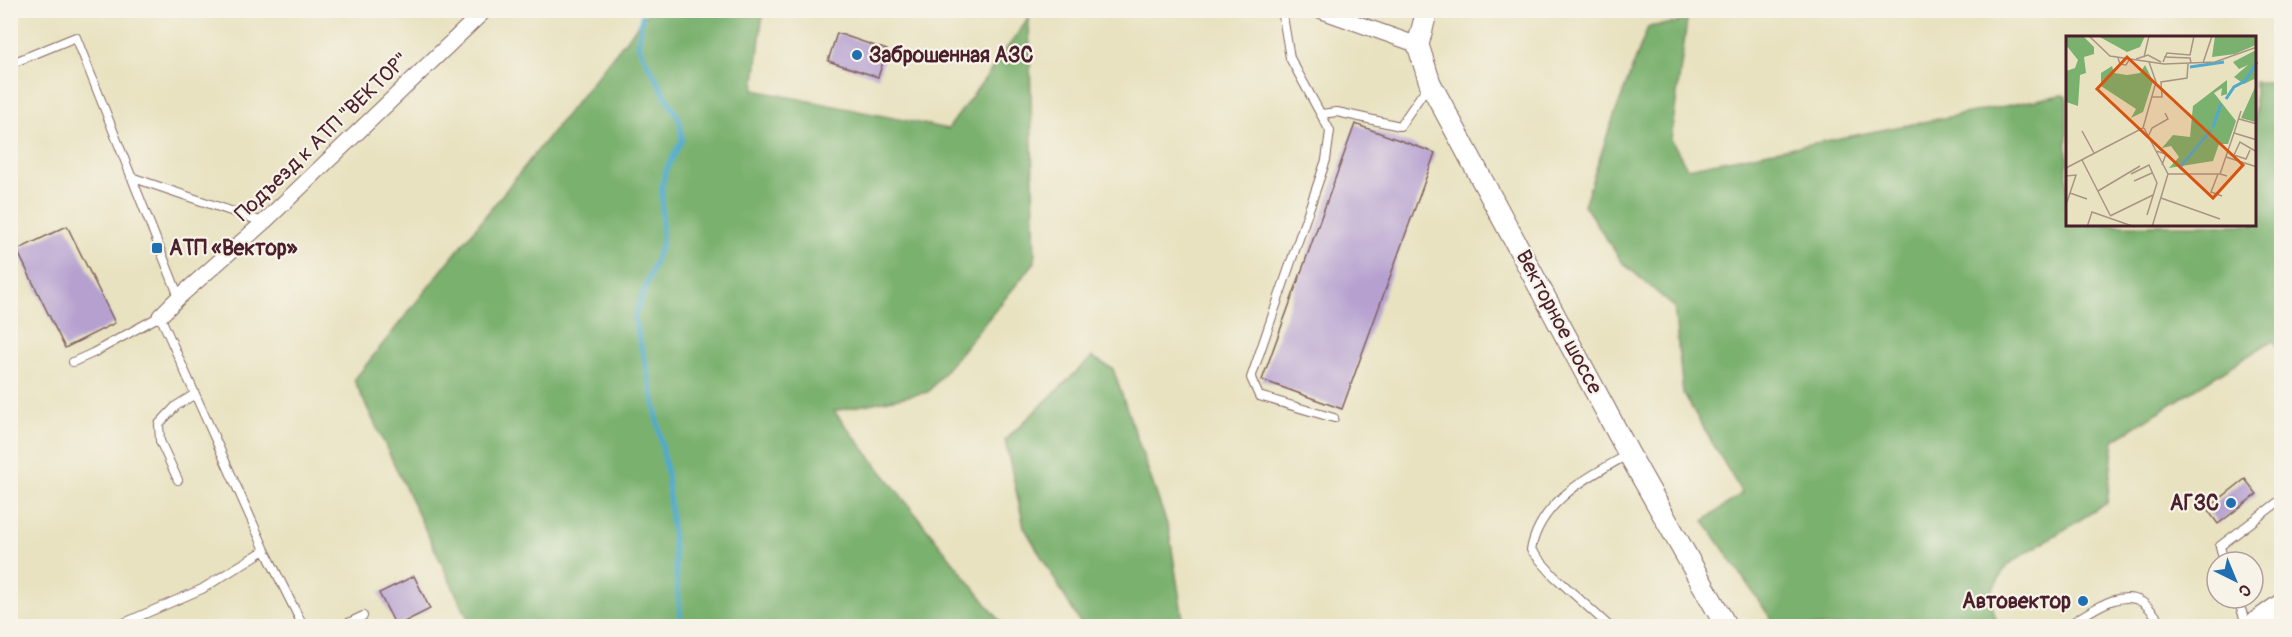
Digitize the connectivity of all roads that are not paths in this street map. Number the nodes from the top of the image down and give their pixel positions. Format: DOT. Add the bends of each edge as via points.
graph roads {
  1 [pos="485,10"];
  2 [pos="1282,10"];
  3 [pos="1319,10"];
  4 [pos="1427,10"];
  5 [pos="1419,45"];
  6 [pos="10,64"];
  7 [pos="1430,83"];
  8 [pos="1321,114"];
  9 [pos="131,177"];
  10 [pos="264,222"];
  11 [pos="179,297"];
  12 [pos="160,316"];
  13 [pos="74,362"];
  14 [pos="195,394"];
  15 [pos="1334,418"];
  16 [pos="1629,454"];
  17 [pos="178,480"];
  18 [pos="2282,499"];
  19 [pos="265,550"];
  20 [pos="2221,550"];
  21 [pos="2282,604"];
  22 [pos="2242,610"];
  23 [pos="363,616"];
  24 [pos="2073,622"];
  25 [pos="117,627"];
  26 [pos="303,627"];
  27 [pos="342,627"];
  28 [pos="1609,627"];
  29 [pos="1726,627"];
  30 [pos="2164,627"];
  31 [pos="2249,627"];
  1 -- 10 [label="street, Подъезд к АТП \"ВЕКТОР\""];
  2 -- 8 [label="lane" via="1290,58"];
  3 -- 5 [label="street"];
  4 -- 5 [label="main road, Векторное шоссе"];
  5 -- 7 [label="main road, Векторное шоссе"];
  6 -- 9 [label="lane" via="76,37"];
  7 -- 8 [label="lane" via="1400,126 1337,112"];
  7 -- 16 [label="main road, Векторное шоссе"];
  8 -- 15 [label="lane" via="1330,131 1326,160 1251,378 1259,396"];
  9 -- 10 [label="lane"];
  9 -- 11 [label="lane"];
  10 -- 11 [label="street, Подъезд к АТП \"ВЕКТОР\""];
  11 -- 12 [label="street, Подъезд к АТП \"ВЕКТОР\""];
  12 -- 13 [label="lane"];
  12 -- 14 [label="lane"];
  14 -- 17 [label="lane" via="159,424 160,441"];
  14 -- 19 [label="lane"];
  16 -- 28 [label="lane" via="1576,484 1554,503 1534,534 1531,550"];
  16 -- 29 [label="main road, Векторное шоссе"];
  18 -- 20 [label="lane" via="2220,546"];
  19 -- 25 [label="lane" via="202,589"];
  19 -- 26 [label="lane"];
  21 -- 31 [label="main road"];
  22 -- 31 [label="lane"];
  23 -- 27 [label="lane"];
  24 -- 30 [label="lane" via="2123,598 2142,602"];
}
